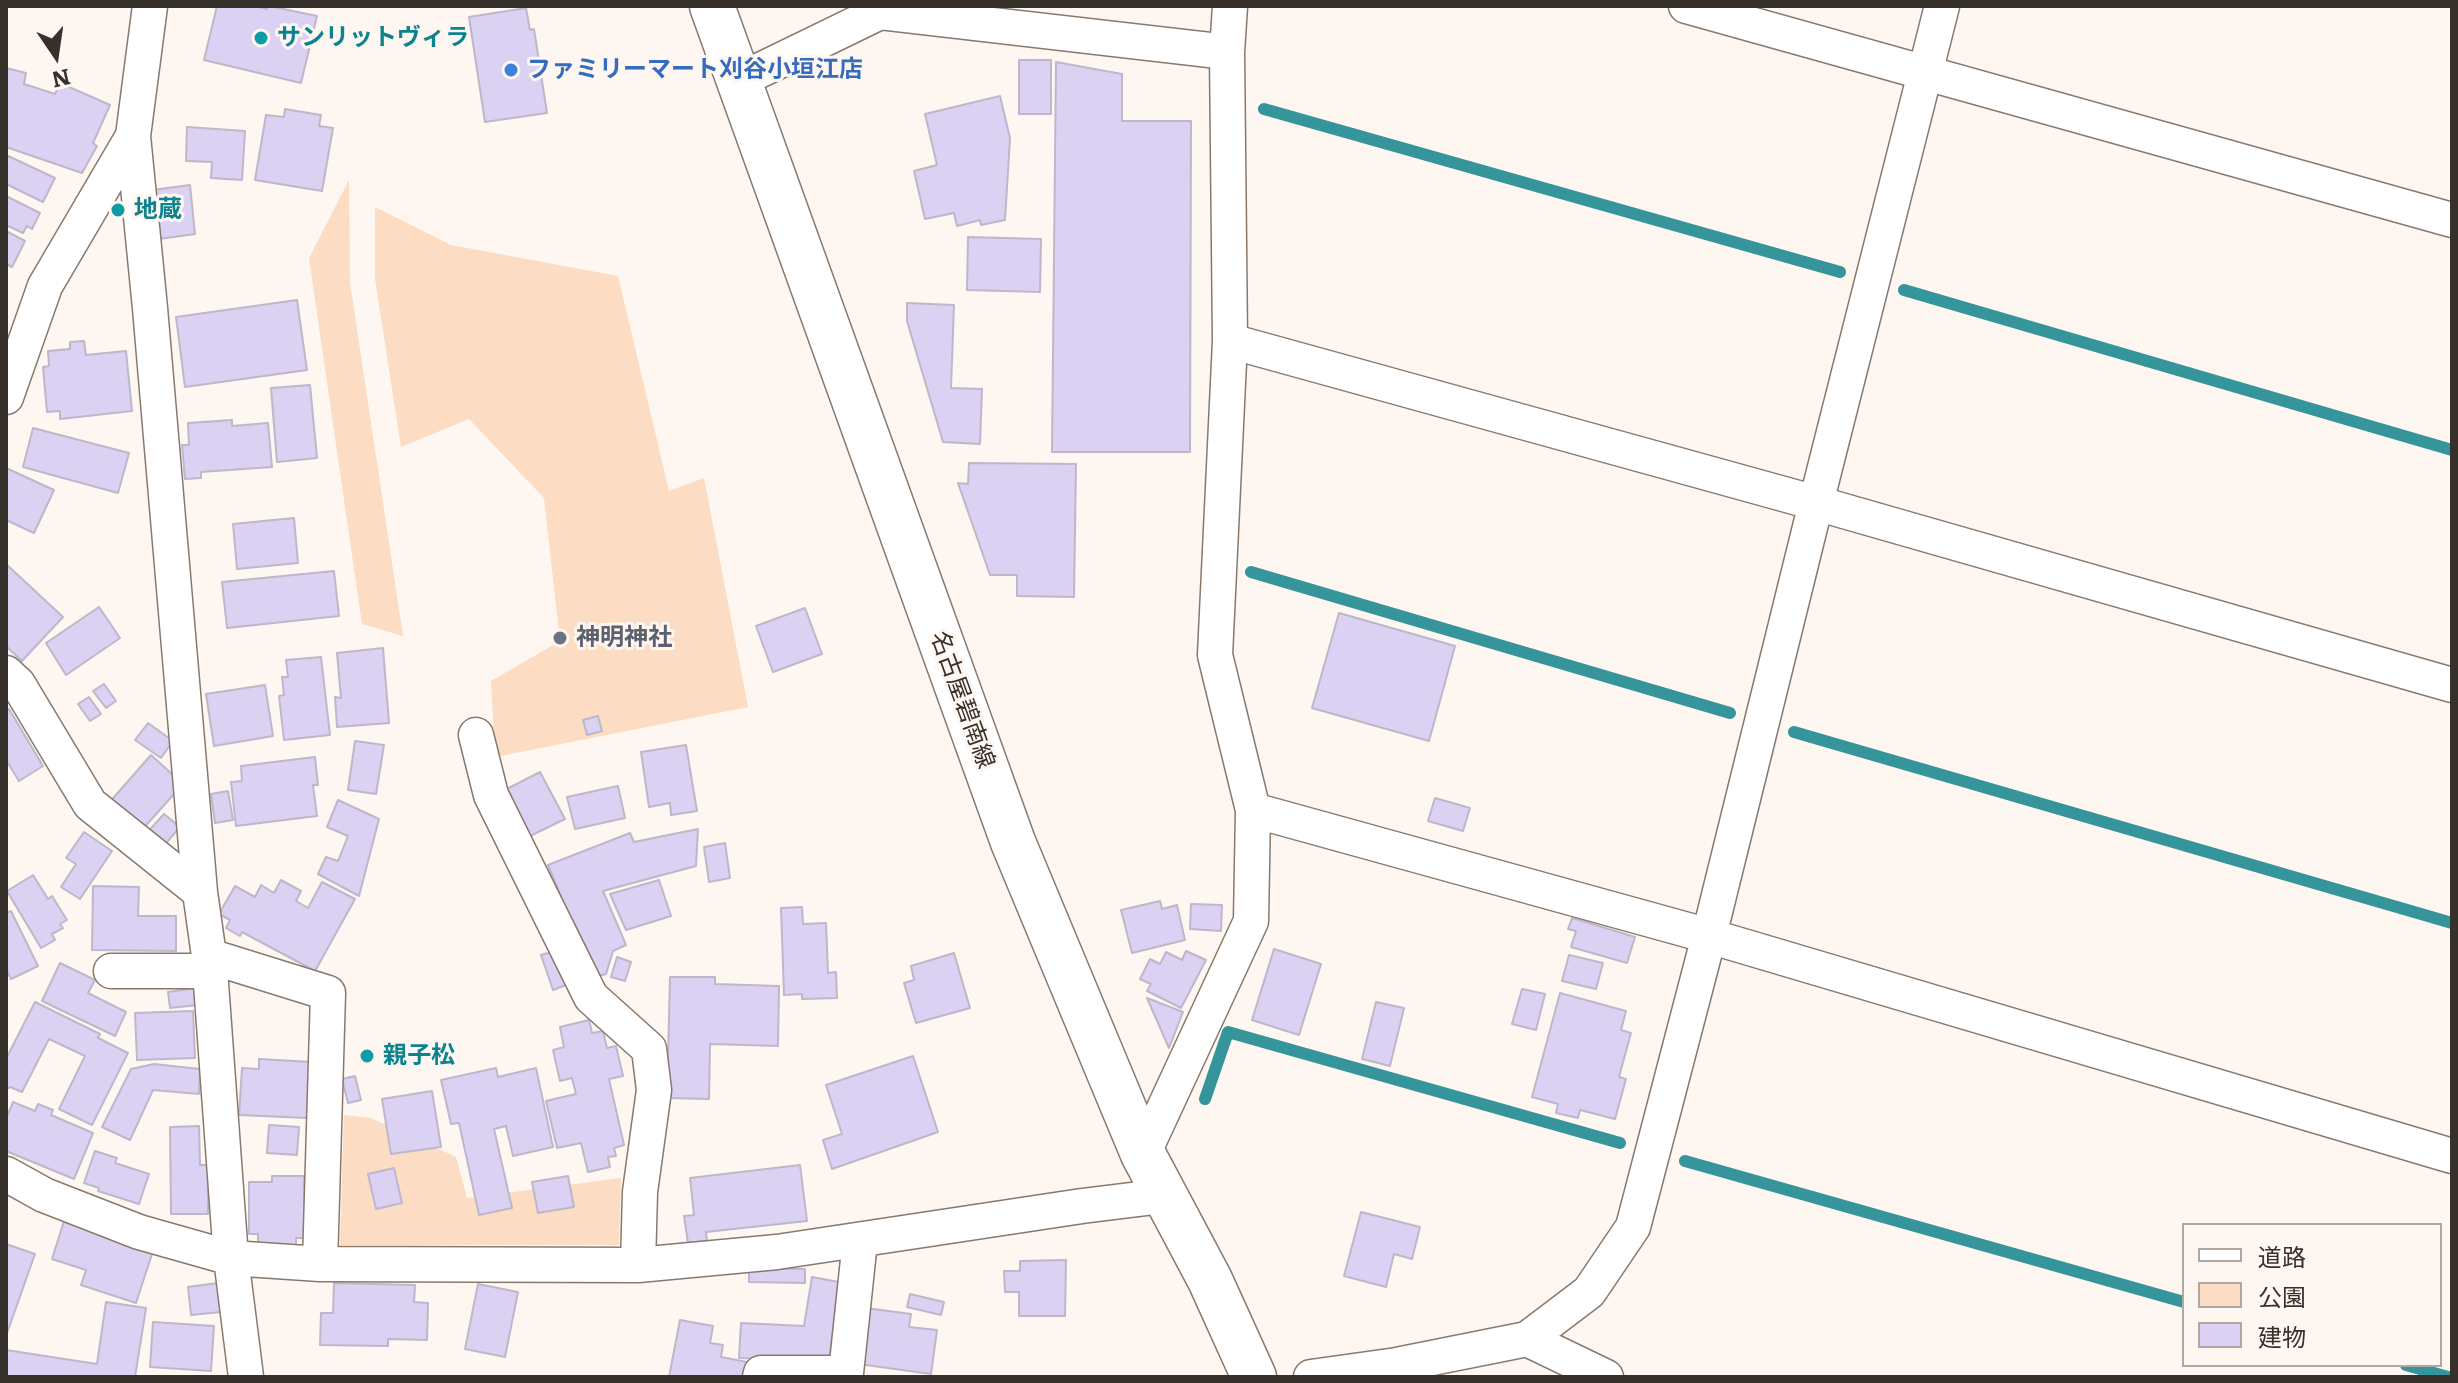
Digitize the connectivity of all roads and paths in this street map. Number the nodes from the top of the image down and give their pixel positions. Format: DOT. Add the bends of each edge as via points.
graph roads {
  1 [pos="150,6"];
  2 [pos="712,6"];
  3 [pos="1230,6"];
  4 [pos="1686,6"];
  5 [pos="1942,6"];
  6 [pos="1227,52"];
  7 [pos="1925,73"];
  8 [pos="740,80"];
  9 [pos="133,136"];
  10 [pos="2452,220"];
  11 [pos="1230,341"];
  12 [pos="12,360"];
  13 [pos="6,397"];
  14 [pos="1816,503"];
  15 [pos="6,673"];
  16 [pos="2452,685"];
  17 [pos="476,735"];
  18 [pos="1253,810"];
  19 [pos="200,892"];
  20 [pos="1709,936"];
  21 [pos="210,963"];
  22 [pos="111,971"];
  23 [pos="1143,1154"];
  24 [pos="2452,1156"];
  25 [pos="6,1174"];
  26 [pos="1163,1196"];
  27 [pos="860,1241"];
  28 [pos="231,1258"];
  29 [pos="320,1264"];
  30 [pos="638,1265"];
  31 [pos="1527,1339"];
  32 [pos="246,1377"];
  33 [pos="760,1377"];
  34 [pos="1254,1377"];
  35 [pos="1311,1377"];
  36 [pos="1606,1377"];
  1 -- 9 [label="street"];
  2 -- 8 [label="main road, 名古屋碧南線"];
  3 -- 6 [label="street"];
  4 -- 7 [label="street"];
  5 -- 7 [label="street"];
  6 -- 8 [label="street" via="880,12"];
  6 -- 11 [label="street"];
  7 -- 10 [label="street"];
  7 -- 14 [label="street"];
  8 -- 23 [label="main road, 名古屋碧南線" via="1013,842"];
  9 -- 12 [label="street" via="45,286"];
  9 -- 19 [label="street"];
  11 -- 14 [label="street"];
  11 -- 18 [label="street" via="1215,655"];
  12 -- 13 [label="street"];
  14 -- 16 [label="street"];
  14 -- 20 [label="street"];
  15 -- 19 [label="street" via="18,684 90,804"];
  17 -- 30 [label="street" via="491,795 591,997 649,1049 654,1090 640,1192"];
  18 -- 20 [label="street"];
  18 -- 23 [label="street" via="1251,921"];
  19 -- 21 [label="street"];
  20 -- 24 [label="street"];
  20 -- 31 [label="street" via="1633,1227 1589,1292"];
  21 -- 22 [label="street"];
  21 -- 28 [label="street"];
  21 -- 29 [label="street" via="328,993"];
  23 -- 26 [label="main road, 名古屋碧南線"];
  25 -- 28 [label="street" via="44,1195 139,1232"];
  26 -- 27 [label="street"];
  26 -- 34 [label="main road, 名古屋碧南線" via="1210,1280"];
  27 -- 30 [label="street"];
  27 -- 33 [label="street" via="846,1373"];
  28 -- 29 [label="street"];
  28 -- 32 [label="street"];
  29 -- 30 [label="street"];
  31 -- 35 [label="street"];
  31 -- 36 [label="street"];
}
